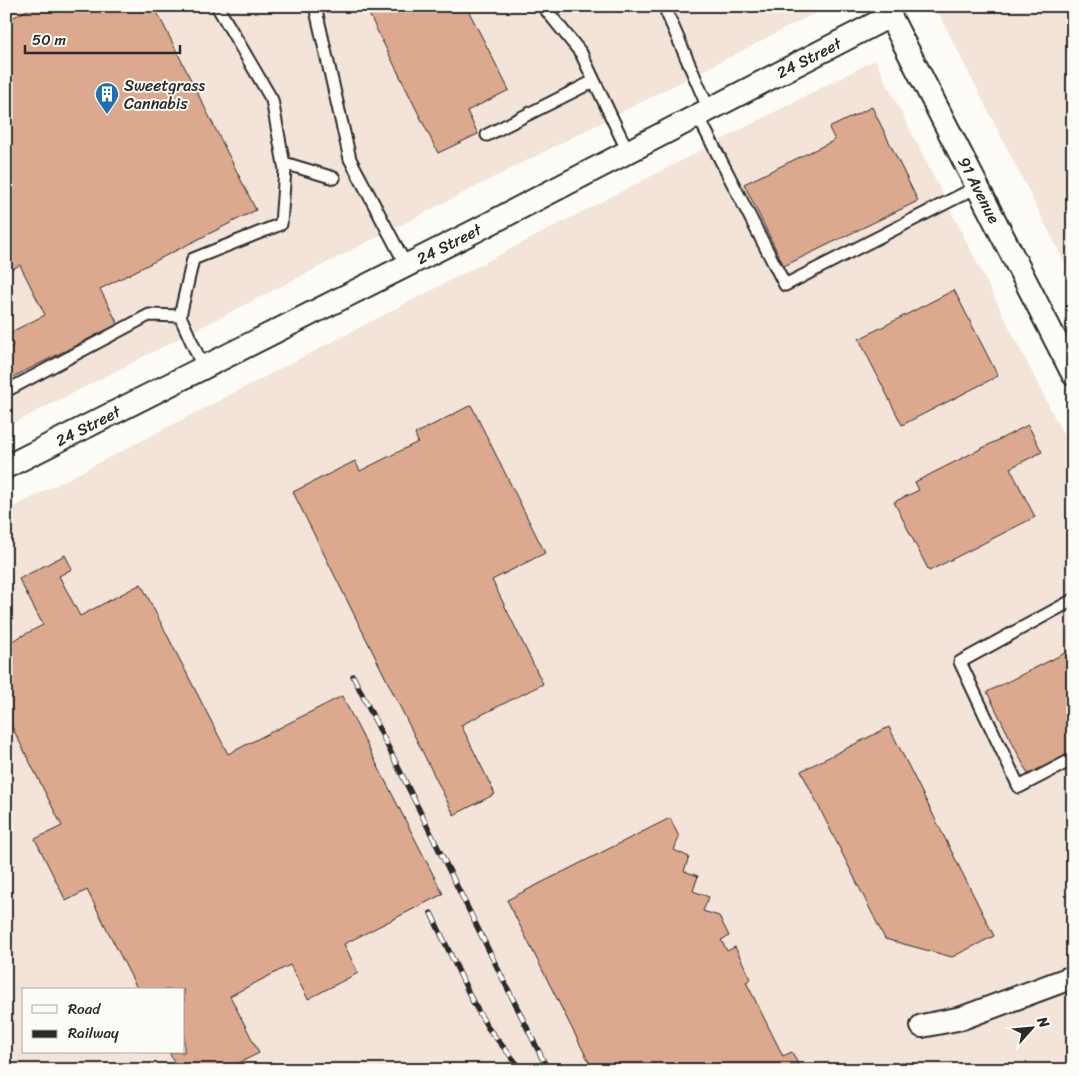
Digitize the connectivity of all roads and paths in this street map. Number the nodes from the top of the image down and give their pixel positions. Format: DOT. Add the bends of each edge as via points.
graph roads {
  1 [pos="217,6"];
  2 [pos="315,6"];
  3 [pos="543,6"];
  4 [pos="664,6"];
  5 [pos="888,11"];
  6 [pos="594,81"];
  7 [pos="703,113"];
  8 [pos="487,135"];
  9 [pos="628,152"];
  10 [pos="284,163"];
  11 [pos="334,178"];
  12 [pos="977,187"];
  13 [pos="406,266"];
  14 [pos="180,316"];
  15 [pos="203,368"];
  16 [pos="1073,374"];
  17 [pos="6,392"];
  18 [pos="6,466"];
  19 [pos="1073,600"];
  20 [pos="1073,759"];
  21 [pos="1073,977"];
  22 [pos="922,1026"];
  1 -- 10 [label="lane" via="272,100"];
  2 -- 13 [label="lane" via="350,159"];
  3 -- 6 [label="lane" via="581,53"];
  4 -- 7 [label="lane"];
  5 -- 7 [label="street, 24 Street"];
  5 -- 12 [label="street, 91 Avenue"];
  6 -- 8 [label="lane"];
  6 -- 9 [label="lane"];
  7 -- 9 [label="street, 24 Street"];
  7 -- 12 [label="lane" via="785,285"];
  9 -- 13 [label="street, 24 Street"];
  10 -- 11 [label="lane"];
  10 -- 14 [label="lane" via="281,224 193,259"];
  12 -- 16 [label="street, 91 Avenue"];
  13 -- 15 [label="street, 24 Street"];
  14 -- 15 [label="lane"];
  14 -- 17 [label="lane" via="149,315"];
  15 -- 18 [label="street, 24 Street"];
  19 -- 20 [label="lane" via="960,662 1019,787"];
  21 -- 22 [label="street" via="962,1018"];
}
